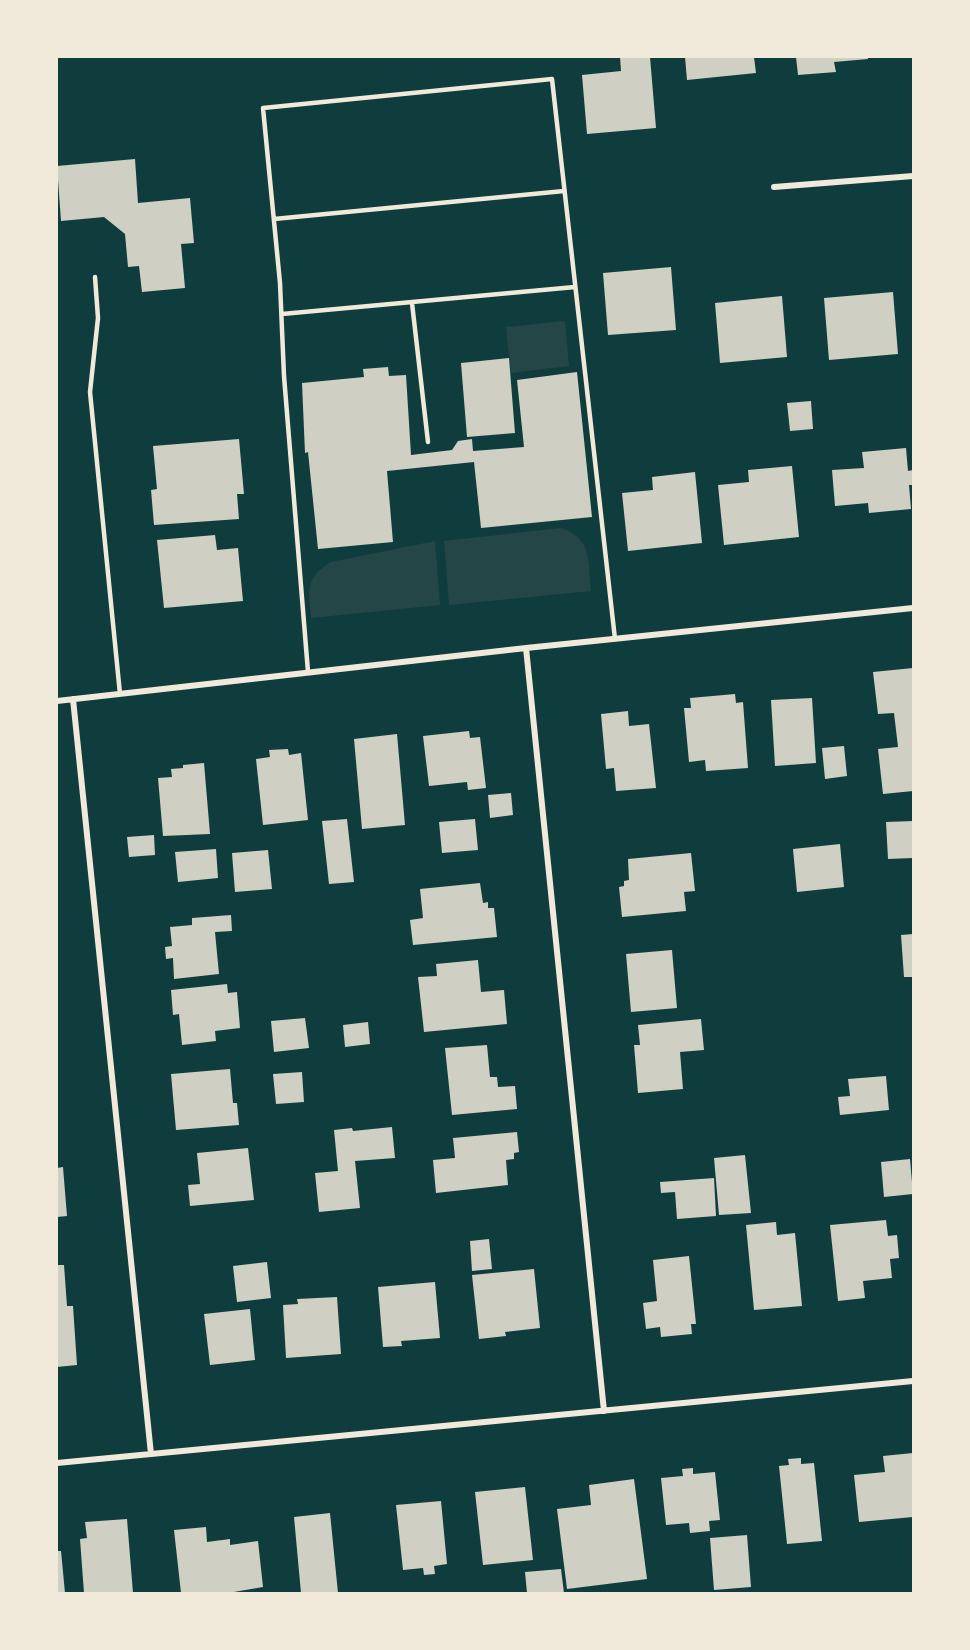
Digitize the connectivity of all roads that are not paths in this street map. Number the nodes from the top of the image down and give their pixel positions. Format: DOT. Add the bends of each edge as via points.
graph roads {
  1 [pos="913,176"];
  2 [pos="774,187"];
  3 [pos="564,191"];
  4 [pos="274,219"];
  5 [pos="95,277"];
  6 [pos="575,287"];
  7 [pos="412,303"];
  8 [pos="282,314"];
  9 [pos="428,442"];
  10 [pos="913,608"];
  11 [pos="615,639"];
  12 [pos="526,648"];
  13 [pos="308,672"];
  14 [pos="120,694"];
  15 [pos="73,699"];
  16 [pos="57,700"];
  17 [pos="913,1381"];
  18 [pos="604,1411"];
  19 [pos="151,1455"];
  20 [pos="57,1463"];
  1 -- 2 [label="street"];
  3 -- 4 [label="lane"];
  3 -- 4 [label="lane" via="552,79 263,108"];
  3 -- 6 [label="lane"];
  4 -- 8 [label="lane"];
  5 -- 14 [label="lane" via="98,318 90,392"];
  6 -- 7 [label="lane"];
  6 -- 11 [label="lane"];
  7 -- 8 [label="lane"];
  7 -- 9 [label="lane"];
  8 -- 13 [label="lane"];
  10 -- 11 [label="street"];
  11 -- 12 [label="street"];
  12 -- 13 [label="street"];
  12 -- 18 [label="street"];
  13 -- 14 [label="street"];
  14 -- 15 [label="street"];
  15 -- 16 [label="street"];
  15 -- 19 [label="street"];
  17 -- 18 [label="street"];
  18 -- 19 [label="street"];
  19 -- 20 [label="street"];
}
